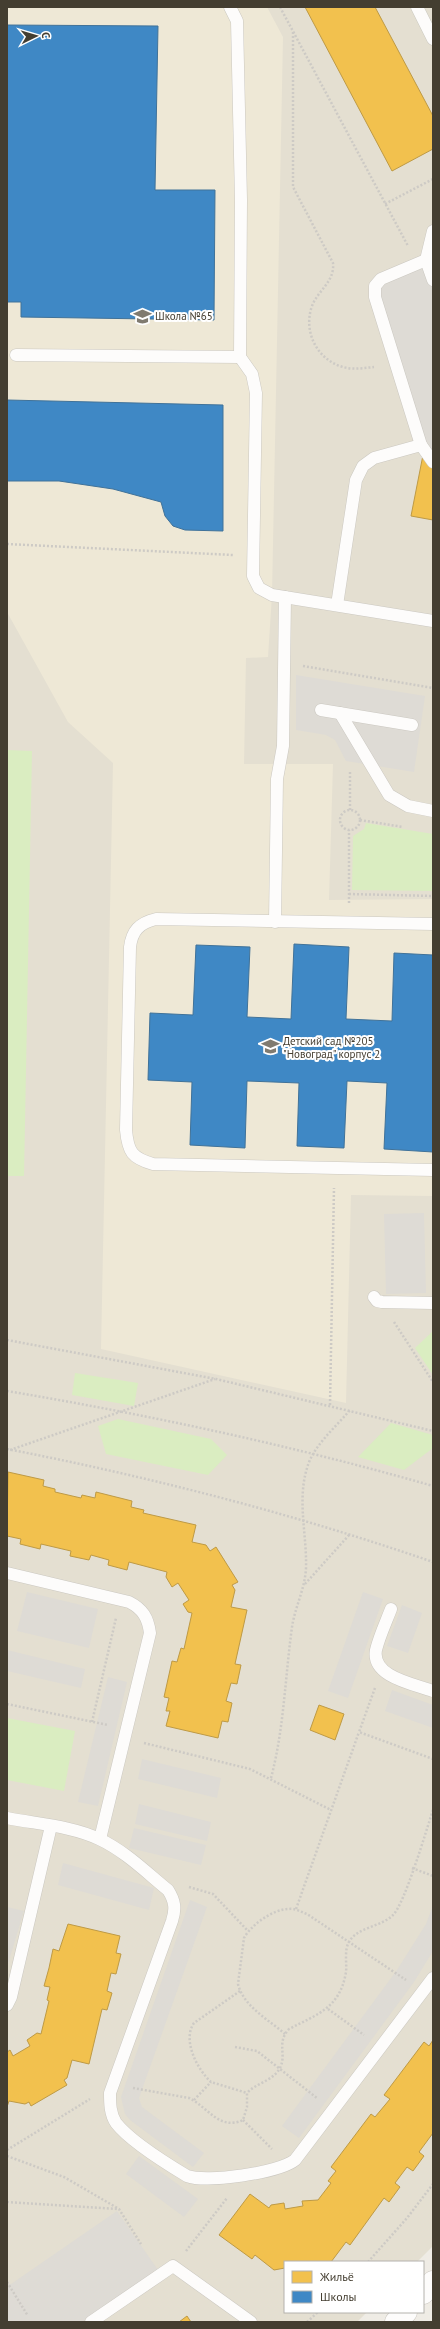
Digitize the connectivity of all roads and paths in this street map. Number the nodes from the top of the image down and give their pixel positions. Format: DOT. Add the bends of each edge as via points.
graph roads {
  1 [pos="230,7"];
  2 [pos="280,7"];
  3 [pos="418,7"];
  4 [pos="293,32"];
  5 [pos="433,39"];
  6 [pos="433,179"];
  7 [pos="386,204"];
  8 [pos="433,231"];
  9 [pos="422,262"];
  10 [pos="433,280"];
  11 [pos="16,355"];
  12 [pos="240,357"];
  13 [pos="374,367"];
  14 [pos="421,445"];
  15 [pos="433,462"];
  16 [pos="7,544"];
  17 [pos="252,556"];
  18 [pos="285,597"];
  19 [pos="337,605"];
  20 [pos="433,621"];
  21 [pos="283,662"];
  22 [pos="433,688"];
  23 [pos="321,710"];
  24 [pos="340,713"];
  25 [pos="412,725"];
  26 [pos="433,811"];
  27 [pos="360,820"];
  28 [pos="409,828"];
  29 [pos="349,830"];
  30 [pos="349,894"];
  31 [pos="433,896"];
  32 [pos="275,922"];
  33 [pos="348,923"];
  34 [pos="433,924"];
  35 [pos="335,1167"];
  36 [pos="433,1170"];
  37 [pos="378,1300"];
  38 [pos="433,1304"];
  39 [pos="7,1340"];
  40 [pos="216,1379"];
  41 [pos="433,1382"];
  42 [pos="7,1391"];
  43 [pos="330,1405"];
  44 [pos="350,1410"];
  45 [pos="124,1412"];
  46 [pos="433,1431"];
  47 [pos="8,1450"];
  48 [pos="312,1454"];
  49 [pos="433,1486"];
  50 [pos="303,1520"];
  51 [pos="350,1534"];
  52 [pos="433,1562"];
  53 [pos="7,1573"];
  54 [pos="304,1584"];
  55 [pos="121,1600"];
  56 [pos="391,1609"];
  57 [pos="381,1670"];
  58 [pos="433,1691"];
  59 [pos="7,1704"];
  60 [pos="92,1722"];
  61 [pos="359,1732"];
  62 [pos="125,1734"];
  63 [pos="433,1759"];
  64 [pos="271,1778"];
  65 [pos="331,1810"];
  66 [pos="433,1810"];
  67 [pos="7,1818"];
  68 [pos="51,1826"];
  69 [pos="100,1839"];
  70 [pos="412,1868"];
  71 [pos="433,1876"];
  72 [pos="168,1890"];
  73 [pos="296,1909"];
  74 [pos="248,1931"];
  75 [pos="349,1942"];
  76 [pos="433,1978"];
  77 [pos="427,1991"];
  78 [pos="240,1992"];
  79 [pos="7,2005"];
  80 [pos="328,2009"];
  81 [pos="285,2034"];
  82 [pos="381,2046"];
  83 [pos="235,2047"];
  84 [pos="280,2068"];
  85 [pos="211,2082"];
  86 [pos="113,2085"];
  87 [pos="247,2093"];
  88 [pos="194,2100"];
  89 [pos="333,2110"];
  90 [pos="243,2120"];
  91 [pos="7,2150"];
  92 [pos="7,2156"];
  93 [pos="287,2166"];
  94 [pos="245,2174"];
  95 [pos="433,2184"];
  96 [pos="7,2202"];
  97 [pos="119,2209"];
  98 [pos="141,2244"];
  99 [pos="369,2261"];
  100 [pos="174,2267"];
  101 [pos="7,2282"];
  102 [pos="433,2282"];
  103 [pos="424,2292"];
  104 [pos="317,2313"];
  105 [pos="405,2313"];
  106 [pos="28,2316"];
  107 [pos="91,2322"];
  108 [pos="251,2322"];
  109 [pos="307,2322"];
  110 [pos="396,2322"];
  1 -- 12 [label="lane" via="238,21"];
  2 -- 4 [label="path"];
  3 -- 5 [label="lane"];
  4 -- 7 [label="path"];
  4 -- 13 [label="path" via="293,187 334,269 311,309 313,342 320,354 343,367"];
  6 -- 7 [label="path"];
  7 -- 9 [label="path"];
  8 -- 9 [label="lane"];
  9 -- 10 [label="lane"];
  9 -- 14 [label="lane" via="381,279 375,286 375,297"];
  11 -- 12 [label="lane"];
  12 -- 17 [label="lane" via="252,374 256,393"];
  14 -- 15 [label="lane"];
  14 -- 19 [label="lane" via="374,458 363,466 356,480"];
  16 -- 17 [label="path"];
  17 -- 18 [label="lane" via="253,576 259,588 272,595"];
  18 -- 19 [label="lane"];
  18 -- 21 [label="lane"];
  19 -- 20 [label="lane"];
  21 -- 22 [label="path"];
  21 -- 32 [label="lane" via="283,746 277,779"];
  23 -- 24 [label="lane"];
  24 -- 25 [label="lane"];
  24 -- 26 [label="lane" via="389,795 408,806"];
  27 -- 28 [label="path"];
  27 -- 29 [label="path" via="357,827"];
  27 -- 29 [label="path" via="355,811 344,812 341,824"];
  29 -- 30 [label="path"];
  30 -- 31 [label="path"];
  30 -- 33 [label="path"];
  32 -- 33 [label="lane"];
  32 -- 35 [label="lane" via="156,919 146,922 134,932 130,947 127,1146 133,1155 153,1164"];
  33 -- 34 [label="lane"];
  35 -- 36 [label="lane"];
  35 -- 43 [label="path"];
  37 -- 38 [label="lane"];
  37 -- 41 [label="path"];
  39 -- 40 [label="path"];
  40 -- 43 [label="path"];
  40 -- 45 [label="path"];
  42 -- 45 [label="path"];
  43 -- 44 [label="path"];
  44 -- 46 [label="path"];
  44 -- 48 [label="path"];
  45 -- 47 [label="path"];
  45 -- 48 [label="path"];
  47 -- 50 [label="path" via="164,1484"];
  48 -- 49 [label="path"];
  48 -- 50 [label="path" via="303,1484"];
  50 -- 51 [label="path"];
  50 -- 54 [label="path" via="306,1551"];
  51 -- 52 [label="path"];
  51 -- 54 [label="path"];
  53 -- 55 [label="lane"];
  54 -- 64 [label="path" via="293,1621 280,1740"];
  55 -- 60 [label="path"];
  55 -- 62 [label="lane" via="142,1611 150,1632"];
  56 -- 57 [label="lane" via="376,1650"];
  57 -- 58 [label="lane"];
  57 -- 61 [label="path"];
  59 -- 60 [label="path"];
  60 -- 62 [label="path"];
  61 -- 63 [label="path"];
  61 -- 65 [label="path"];
  62 -- 64 [label="path" via="250,1769"];
  62 -- 69 [label="lane"];
  64 -- 65 [label="path"];
  65 -- 73 [label="path"];
  66 -- 70 [label="path"];
  67 -- 68 [label="lane"];
  68 -- 69 [label="lane"];
  68 -- 79 [label="lane"];
  69 -- 72 [label="lane"];
  70 -- 71 [label="path"];
  70 -- 75 [label="path" via="394,1914 384,1922 353,1936"];
  72 -- 74 [label="path" via="190,1887 213,1894"];
  72 -- 86 [label="lane" via="175,1904 173,1917"];
  73 -- 74 [label="path" via="288,1908 278,1912"];
  73 -- 75 [label="path"];
  74 -- 78 [label="path" via="241,1949 238,1984"];
  75 -- 77 [label="path"];
  75 -- 80 [label="path" via="342,1988"];
  76 -- 77 [label="lane"];
  77 -- 82 [label="lane"];
  78 -- 81 [label="path" via="247,2002"];
  78 -- 85 [label="path" via="190,2028 190,2048"];
  80 -- 81 [label="path" via="289,2029"];
  80 -- 82 [label="path"];
  81 -- 84 [label="path" via="282,2039"];
  82 -- 89 [label="lane"];
  83 -- 84 [label="path" via="256,2051"];
  84 -- 87 [label="path" via="274,2076"];
  84 -- 89 [label="path"];
  85 -- 87 [label="path"];
  85 -- 88 [label="path"];
  86 -- 88 [label="path"];
  86 -- 91 [label="path"];
  86 -- 94 [label="lane" via="110,2102 115,2122 126,2134 177,2170 187,2176 203,2179"];
  87 -- 90 [label="path" via="247,2107"];
  88 -- 90 [label="path" via="208,2114 222,2121"];
  89 -- 93 [label="lane" via="299,2155"];
  90 -- 93 [label="path"];
  92 -- 97 [label="path" via="64,2177"];
  93 -- 94 [label="lane"];
  94 -- 100 [label="path"];
  95 -- 99 [label="path"];
  96 -- 97 [label="path"];
  97 -- 98 [label="path"];
  100 -- 107 [label="lane"];
  100 -- 108 [label="lane"];
  101 -- 106 [label="path"];
  102 -- 103 [label="street"];
  104 -- 109 [label="path"];
  105 -- 110 [label="street"];
}
